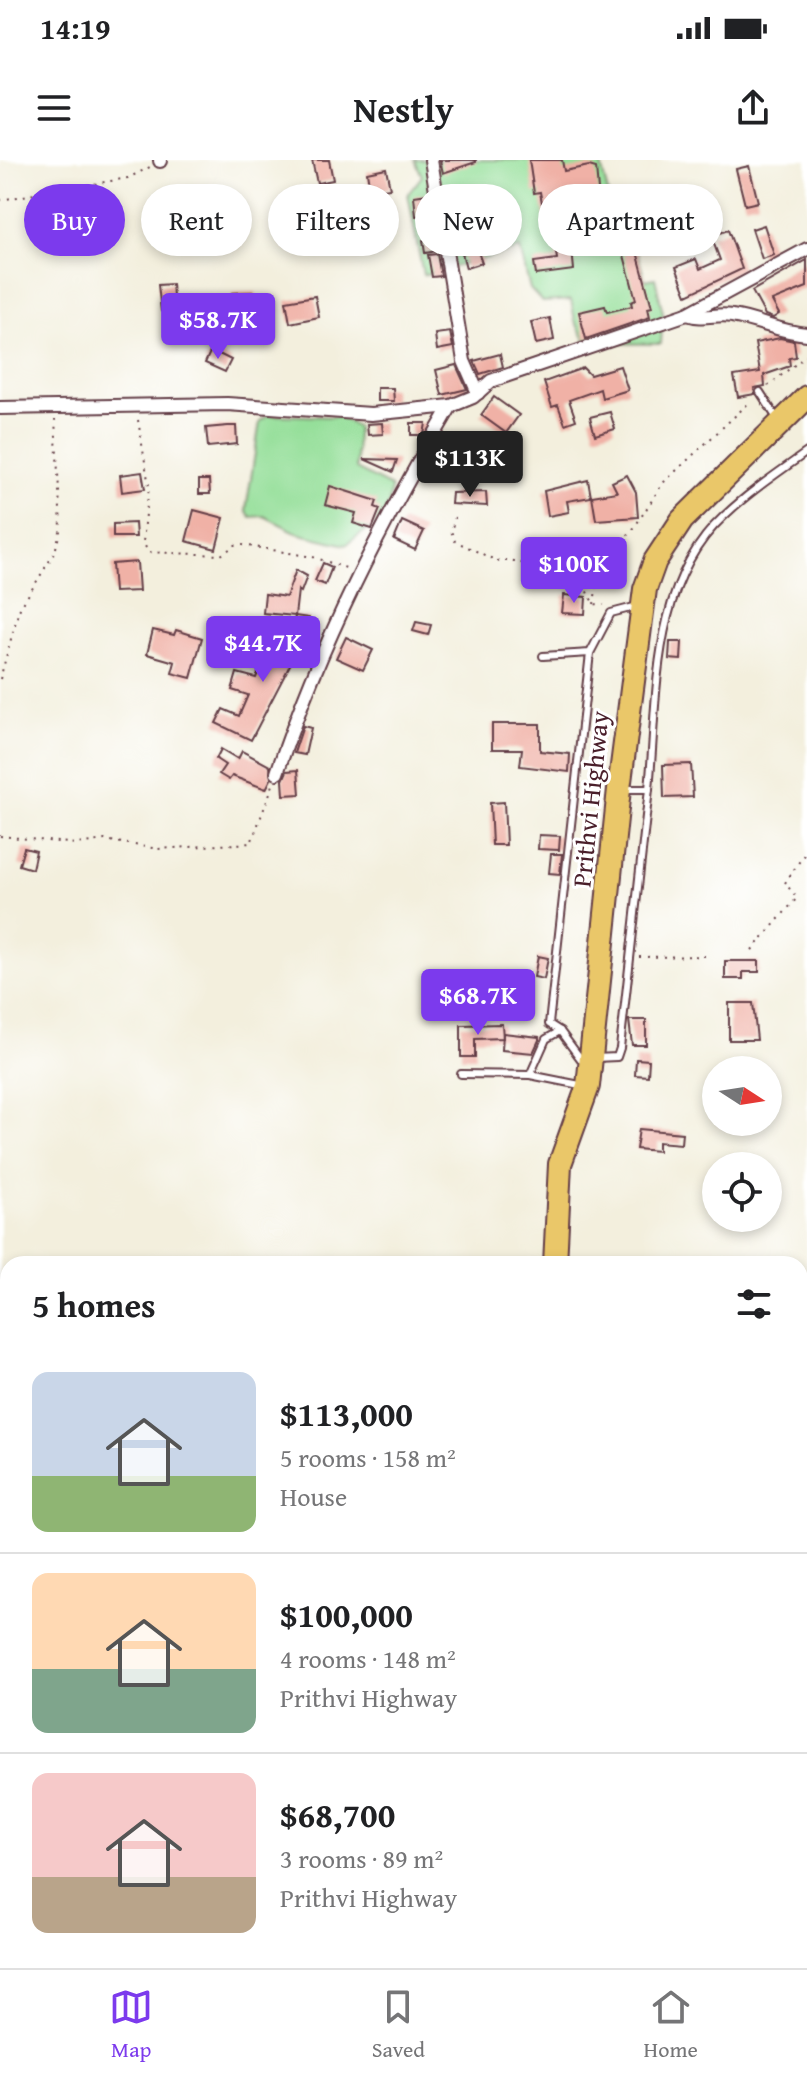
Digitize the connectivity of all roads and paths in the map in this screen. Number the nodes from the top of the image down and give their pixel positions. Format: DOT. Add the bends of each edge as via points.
graph roads {
  1 [pos="431,160"];
  2 [pos="160,161"];
  3 [pos="0,200"];
  4 [pos="807,249"];
  5 [pos="687,314"];
  6 [pos="807,334"];
  7 [pos="807,355"];
  8 [pos="760,392"];
  9 [pos="478,393"];
  10 [pos="807,397"];
  11 [pos="138,403"];
  12 [pos="55,406"];
  13 [pos="451,406"];
  14 [pos="0,408"];
  15 [pos="780,422"];
  16 [pos="807,452"];
  17 [pos="455,517"];
  18 [pos="361,572"];
  19 [pos="594,604"];
  20 [pos="606,605"];
  21 [pos="641,606"];
  22 [pos="590,653"];
  23 [pos="543,656"];
  24 [pos="0,679"];
  25 [pos="277,773"];
  26 [pos="619,789"];
  27 [pos="649,789"];
  28 [pos="0,836"];
  29 [pos="807,850"];
  30 [pos="752,950"];
  31 [pos="560,1031"];
  32 [pos="589,1072"];
  33 [pos="461,1074"];
  34 [pos="530,1075"];
  35 [pos="555,1256"];
  1 -- 9 [label="street" via="464,361"];
  2 -- 3 [label="path" via="128,178"];
  4 -- 5 [label="street"];
  5 -- 6 [label="street" via="701,319 730,315 781,332"];
  5 -- 9 [label="street" via="491,381"];
  7 -- 8 [label="path"];
  8 -- 15 [label="lane"];
  8 -- 19 [label="path" via="663,483 599,568"];
  9 -- 13 [label="street"];
  10 -- 15 [label="highway, Prithvi Highway"];
  11 -- 12 [label="street"];
  11 -- 13 [label="street" via="371,414"];
  11 -- 18 [label="path" via="149,486 143,542 148,552 221,555 237,544 313,557"];
  12 -- 14 [label="street"];
  12 -- 24 [label="path" via="61,527 46,571 19,610"];
  13 -- 18 [label="street"];
  15 -- 21 [label="highway, Prithvi Highway" via="682,520 655,561"];
  16 -- 27 [label="lane" via="721,518 683,570 662,637"];
  17 -- 19 [label="path" via="455,541 587,592"];
  18 -- 25 [label="street" via="304,692"];
  19 -- 20 [label="path"];
  21 -- 22 [label="lane" via="611,613"];
  21 -- 26 [label="highway, Prithvi Highway"];
  22 -- 23 [label="lane"];
  22 -- 31 [label="lane" via="549,1024"];
  25 -- 28 [label="path" via="251,843 158,849 105,840 77,844"];
  26 -- 27 [label="lane"];
  26 -- 32 [label="highway, Prithvi Highway"];
  27 -- 32 [label="lane" via="620,1048 617,1057"];
  29 -- 30 [label="path" via="785,883 797,898"];
  31 -- 32 [label="lane"];
  31 -- 34 [label="lane" via="546,1039"];
  32 -- 34 [label="lane"];
  32 -- 35 [label="highway, Prithvi Highway" via="560,1164"];
  33 -- 34 [label="lane"];
}
